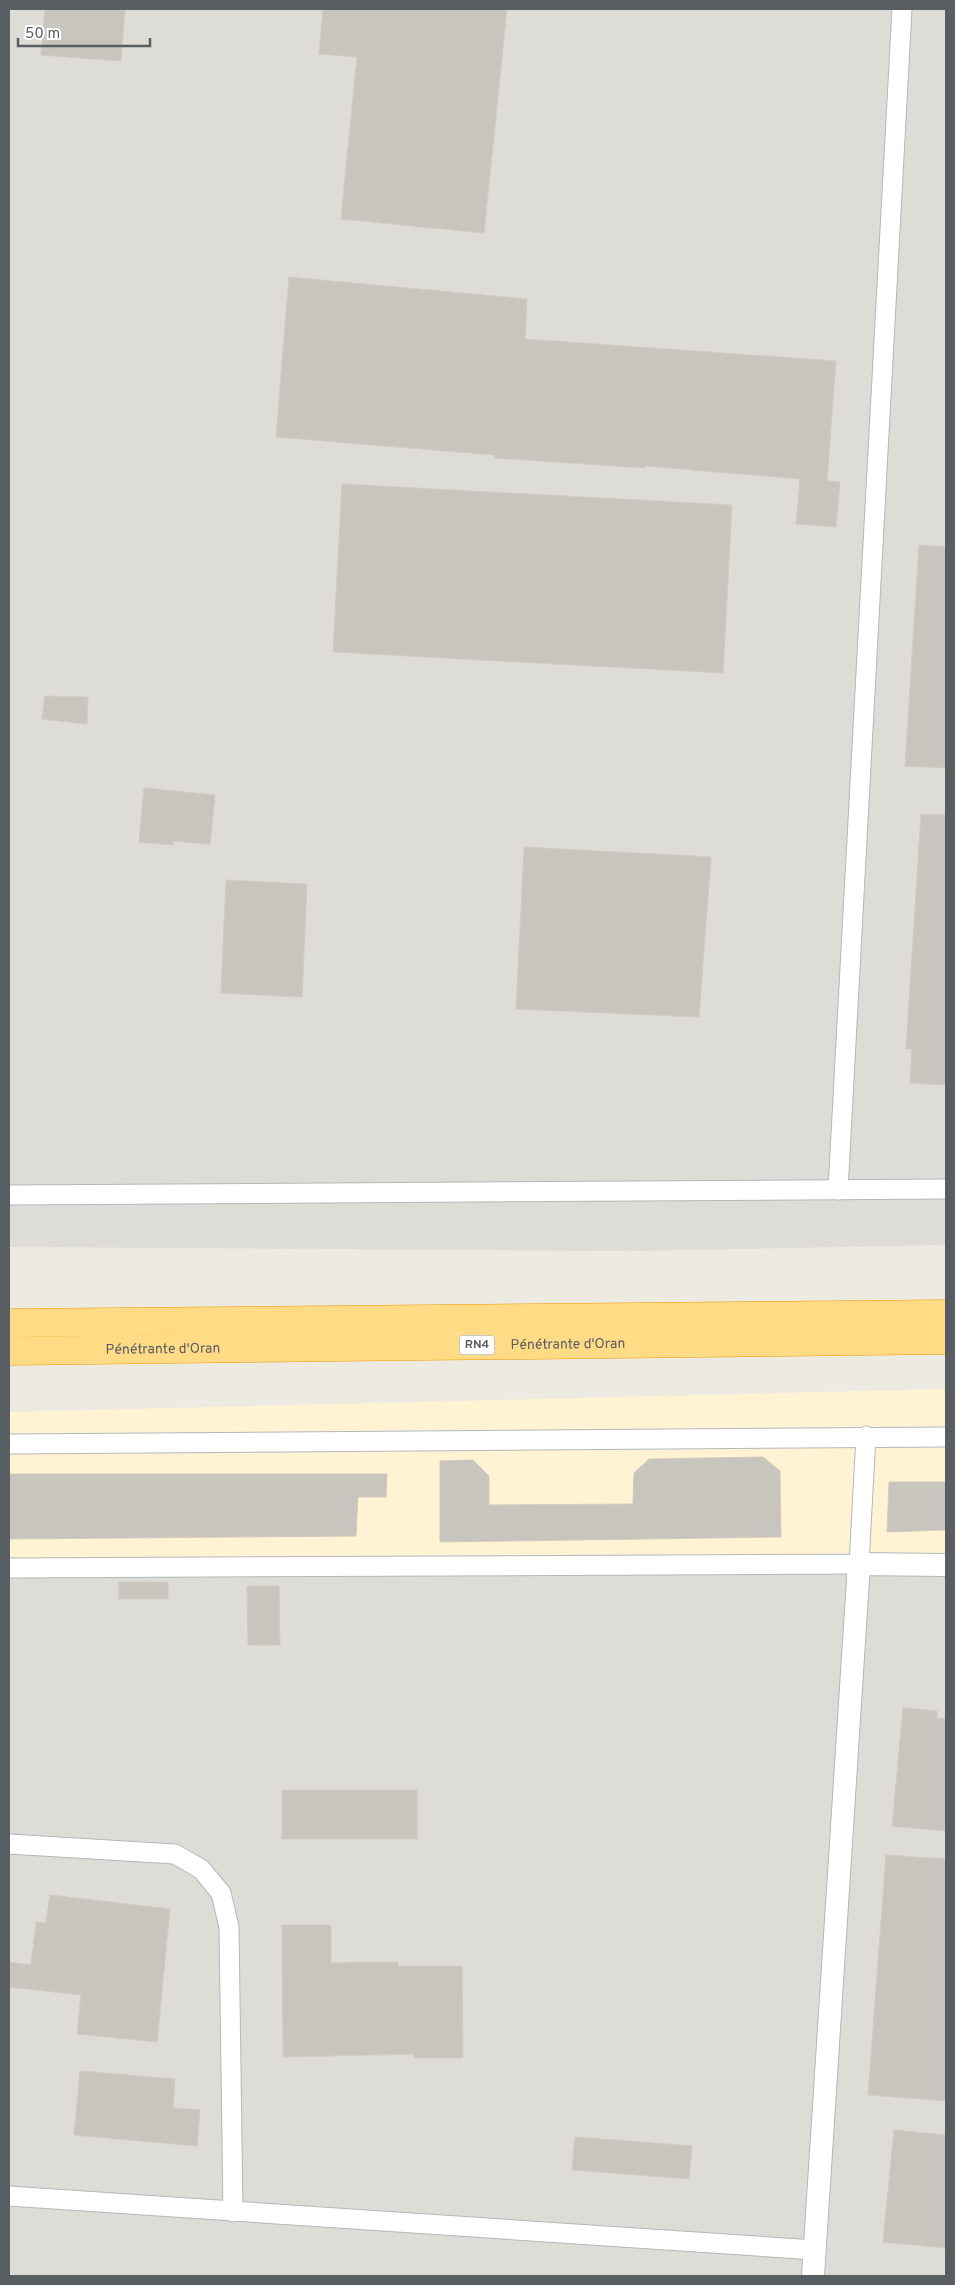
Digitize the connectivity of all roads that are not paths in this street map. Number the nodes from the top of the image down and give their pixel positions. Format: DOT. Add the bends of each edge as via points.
graph roads {
  1 [pos="902,9"];
  2 [pos="946,1189"];
  3 [pos="838,1190"];
  4 [pos="9,1195"];
  5 [pos="946,1314"];
  6 [pos="9,1322"];
  7 [pos="946,1340"];
  8 [pos="9,1351"];
  9 [pos="866,1436"];
  10 [pos="946,1437"];
  11 [pos="9,1444"];
  12 [pos="859,1564"];
  13 [pos="946,1565"];
  14 [pos="9,1568"];
  15 [pos="9,1844"];
  16 [pos="9,2196"];
  17 [pos="233,2212"];
  18 [pos="816,2250"];
  19 [pos="813,2276"];
  1 -- 3 [label="street"];
  2 -- 3 [label="street"];
  3 -- 4 [label="street"];
  5 -- 6 [label="highway, Pénétrante d'Oran / RN4"];
  7 -- 8 [label="highway, Pénétrante d'Oran / RN4"];
  9 -- 10 [label="street"];
  9 -- 11 [label="street"];
  9 -- 12 [label="street"];
  12 -- 13 [label="street"];
  12 -- 14 [label="street"];
  12 -- 18 [label="street"];
  15 -- 17 [label="street" via="175,1854 201,1869 221,1893 229,1928"];
  16 -- 17 [label="street"];
  17 -- 18 [label="street"];
  18 -- 19 [label="street"];
}
